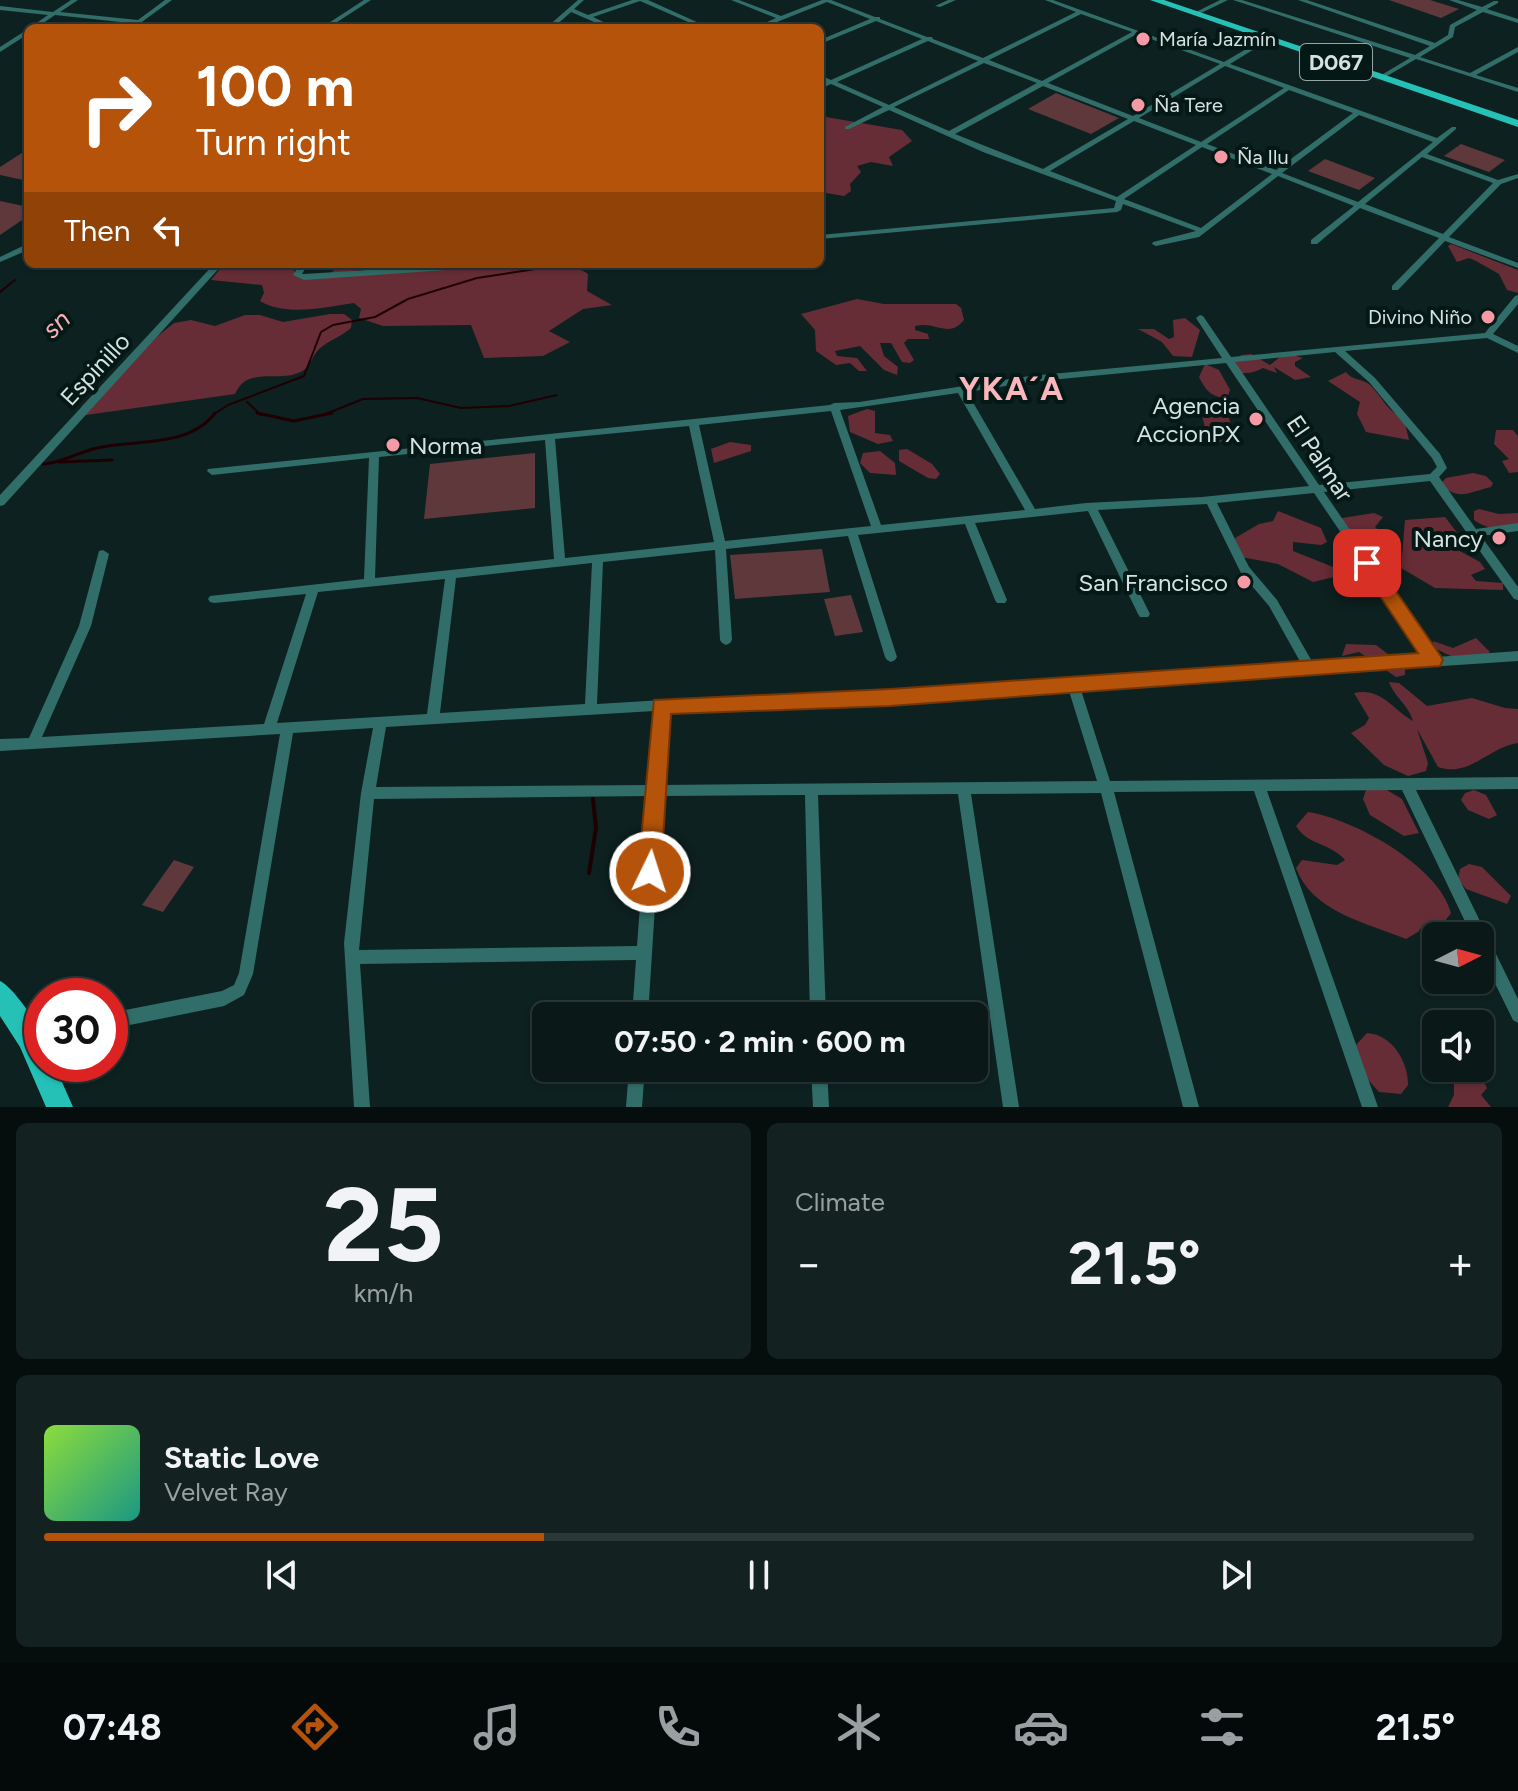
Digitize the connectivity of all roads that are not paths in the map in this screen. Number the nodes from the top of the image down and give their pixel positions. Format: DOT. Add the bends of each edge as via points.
graph roads {
  1 [pos="75,0"];
  2 [pos="169,0"];
  3 [pos="368,0"];
  4 [pos="581,0"];
  5 [pos="641,0"];
  6 [pos="734,0"];
  7 [pos="826,0"];
  8 [pos="953,0"];
  9 [pos="1048,0"];
  10 [pos="1155,0"];
  11 [pos="1225,0"];
  12 [pos="1236,0"];
  13 [pos="1301,0"];
  14 [pos="1338,0"];
  15 [pos="1452,0"];
  16 [pos="1496,2"];
  17 [pos="938,6"];
  18 [pos="1322,7"];
  19 [pos="0,8"];
  20 [pos="570,9"];
  21 [pos="1481,9"];
  22 [pos="1081,12"];
  23 [pos="52,14"];
  24 [pos="1195,14"];
  25 [pos="590,16"];
  26 [pos="781,18"];
  27 [pos="878,18"];
  28 [pos="1518,21"];
  29 [pos="126,22"];
  30 [pos="38,24"];
  31 [pos="123,24"];
  32 [pos="330,24"];
  33 [pos="553,24"];
  34 [pos="605,24"];
  35 [pos="698,24"];
  36 [pos="767,24"];
  37 [pos="1137,32"];
  38 [pos="24,34"];
  39 [pos="930,38"];
  40 [pos="1267,39"];
  41 [pos="824,40"];
  42 [pos="1435,45"];
  43 [pos="1518,49"];
  44 [pos="0,50"];
  45 [pos="1415,57"];
  46 [pos="985,60"];
  47 [pos="1223,64"];
  48 [pos="1471,75"];
  49 [pos="1380,78"];
  50 [pos="824,79"];
  51 [pos="832,82"];
  52 [pos="1044,83"];
  53 [pos="824,85"];
  54 [pos="1289,87"];
  55 [pos="1518,90"];
  56 [pos="888,107"];
  57 [pos="1358,112"];
  58 [pos="1133,117"];
  59 [pos="1518,124"];
  60 [pos="847,128"];
  61 [pos="1454,128"];
  62 [pos="949,134"];
  63 [pos="1437,141"];
  64 [pos="1203,144"];
  65 [pos="1420,154"];
  66 [pos="1043,172"];
  67 [pos="1278,173"];
  68 [pos="1518,176"];
  69 [pos="1498,182"];
  70 [pos="1120,201"];
  71 [pos="1358,204"];
  72 [pos="1202,231"];
  73 [pos="824,237"];
  74 [pos="1444,237"];
  75 [pos="1314,242"];
  76 [pos="1156,244"];
  77 [pos="24,249"];
  78 [pos="0,260"];
  79 [pos="1518,266"];
  80 [pos="215,268"];
  81 [pos="301,268"];
  82 [pos="442,268"];
  83 [pos="1395,288"];
  84 [pos="1518,298"];
  85 [pos="1200,318"];
  86 [pos="1487,336"];
  87 [pos="1337,349"];
  88 [pos="1518,350"];
  89 [pos="1228,359"];
  90 [pos="961,390"];
  91 [pos="834,406"];
  92 [pos="693,421"];
  93 [pos="550,438"];
  94 [pos="374,456"];
  95 [pos="212,471"];
  96 [pos="1433,477"];
  97 [pos="1317,490"];
  98 [pos="1210,500"];
  99 [pos="0,502"];
  100 [pos="1091,507"];
  101 [pos="1032,513"];
  102 [pos="969,520"];
  103 [pos="1518,527"];
  104 [pos="877,529"];
  105 [pos="852,532"];
  106 [pos="1474,533"];
  107 [pos="720,545"];
  108 [pos="103,554"];
  109 [pos="598,558"];
  110 [pos="560,562"];
  111 [pos="451,574"];
  112 [pos="369,583"];
  113 [pos="313,589"];
  114 [pos="1518,596"];
  115 [pos="214,599"];
  116 [pos="1001,600"];
  117 [pos="1144,614"];
  118 [pos="726,640"];
  119 [pos="1518,656"];
  120 [pos="891,657"];
  121 [pos="1433,660"];
  122 [pos="1311,670"];
  123 [pos="1073,686"];
  124 [pos="661,706"];
  125 [pos="591,710"];
  126 [pos="433,720"];
  127 [pos="380,723"];
  128 [pos="287,728"];
  129 [pos="269,729"];
  130 [pos="33,742"];
  131 [pos="0,745"];
  132 [pos="1518,783"];
  133 [pos="1406,784"];
  134 [pos="1258,785"];
  135 [pos="1106,787"];
  136 [pos="964,788"];
  137 [pos="811,789"];
  138 [pos="655,790"];
  139 [pos="368,793"];
  140 [pos="1473,922"];
  141 [pos="644,953"];
  142 [pos="352,957"];
  143 [pos="1494,965"];
  144 [pos="0,993"];
  145 [pos="641,1002"];
  146 [pos="818,1002"];
  147 [pos="1518,1015"];
  148 [pos="128,1017"];
  149 [pos="24,1022"];
  150 [pos="51,1082"];
  151 [pos="636,1082"];
  152 [pos="820,1082"];
  153 [pos="60,1107"];
  154 [pos="362,1107"];
  155 [pos="634,1107"];
  156 [pos="821,1107"];
  157 [pos="1011,1107"];
  158 [pos="1191,1107"];
  159 [pos="1370,1107"];
  1 -- 23 [label="street"];
  2 -- 29 [label="street" via="139,22"];
  3 -- 32 [label="street"];
  4 -- 20 [label="street"];
  5 -- 25 [label="street"];
  5 -- 35 [label="street"];
  6 -- 26 [label="street"];
  7 -- 26 [label="street"];
  7 -- 27 [label="street"];
  8 -- 17 [label="street"];
  9 -- 22 [label="street"];
  10 -- 24 [label="main road, D067"];
  11 -- 24 [label="street"];
  12 -- 45 [label="street"];
  13 -- 18 [label="street"];
  14 -- 18 [label="street"];
  15 -- 21 [label="street"];
  16 -- 21 [label="street"];
  18 -- 42 [label="street"];
  19 -- 23 [label="street"];
  20 -- 25 [label="street"];
  20 -- 33 [label="street"];
  21 -- 28 [label="street"];
  21 -- 42 [label="street" via="1455,23 1452,34"];
  22 -- 37 [label="street"];
  22 -- 46 [label="street"];
  23 -- 29 [label="street"];
  23 -- 30 [label="street"];
  24 -- 40 [label="main road, D067"];
  25 -- 34 [label="street"];
  26 -- 36 [label="street"];
  27 -- 39 [label="street"];
  27 -- 41 [label="street"];
  29 -- 31 [label="street"];
  37 -- 47 [label="street"];
  37 -- 52 [label="street"];
  38 -- 44 [label="street"];
  39 -- 46 [label="street"];
  39 -- 51 [label="street"];
  40 -- 47 [label="street"];
  40 -- 49 [label="main road, D067"];
  42 -- 45 [label="street"];
  43 -- 48 [label="street"];
  45 -- 48 [label="street"];
  45 -- 49 [label="street"];
  46 -- 52 [label="street"];
  46 -- 56 [label="street"];
  47 -- 54 [label="street"];
  47 -- 58 [label="street"];
  48 -- 55 [label="street"];
  49 -- 59 [label="main road, D067"];
  50 -- 51 [label="street"];
  51 -- 53 [label="street"];
  51 -- 56 [label="street"];
  52 -- 58 [label="street"];
  52 -- 62 [label="street"];
  54 -- 57 [label="street"];
  54 -- 64 [label="street"];
  56 -- 60 [label="street"];
  56 -- 62 [label="street"];
  57 -- 63 [label="street"];
  57 -- 67 [label="street"];
  58 -- 64 [label="street"];
  58 -- 66 [label="street"];
  61 -- 63 [label="street"];
  62 -- 66 [label="street"];
  63 -- 65 [label="street"];
  64 -- 67 [label="street"];
  64 -- 70 [label="street"];
  65 -- 69 [label="street"];
  65 -- 71 [label="street"];
  66 -- 70 [label="street"];
  67 -- 71 [label="street"];
  67 -- 72 [label="street"];
  68 -- 69 [label="street"];
  69 -- 74 [label="street"];
  70 -- 72 [label="street"];
  70 -- 73 [label="street" via="1120,208 1112,211"];
  71 -- 74 [label="street"];
  71 -- 75 [label="street"];
  72 -- 76 [label="street"];
  74 -- 79 [label="street"];
  74 -- 83 [label="street"];
  77 -- 78 [label="street"];
  80 -- 99 [label="street, Espinillo"];
  81 -- 82 [label="street" via="297,275 304,277"];
  84 -- 86 [label="street"];
  85 -- 89 [label="street, El Palmar"];
  86 -- 87 [label="street"];
  86 -- 88 [label="street"];
  87 -- 89 [label="street"];
  87 -- 96 [label="street" via="1372,380 1436,456 1442,468"];
  89 -- 90 [label="street"];
  89 -- 97 [label="street, El Palmar"];
  90 -- 91 [label="street"];
  90 -- 101 [label="street"];
  91 -- 92 [label="street"];
  91 -- 104 [label="street"];
  92 -- 93 [label="street"];
  92 -- 107 [label="street"];
  93 -- 94 [label="street"];
  93 -- 110 [label="street"];
  94 -- 95 [label="street"];
  94 -- 112 [label="street"];
  96 -- 97 [label="street"];
  96 -- 106 [label="street"];
  97 -- 98 [label="street"];
  97 -- 121 [label="street, El Palmar"];
  98 -- 100 [label="street"];
  98 -- 122 [label="street" via="1245,570 1273,603"];
  100 -- 101 [label="street"];
  100 -- 117 [label="street"];
  101 -- 102 [label="street"];
  102 -- 104 [label="street"];
  102 -- 116 [label="street"];
  103 -- 106 [label="street"];
  104 -- 105 [label="street"];
  105 -- 107 [label="street"];
  105 -- 120 [label="street"];
  106 -- 114 [label="street"];
  107 -- 109 [label="street"];
  107 -- 118 [label="street"];
  108 -- 130 [label="street" via="85,626"];
  109 -- 110 [label="street"];
  109 -- 125 [label="street"];
  110 -- 111 [label="street"];
  111 -- 112 [label="street"];
  111 -- 126 [label="street"];
  112 -- 113 [label="street"];
  113 -- 115 [label="street"];
  113 -- 129 [label="street"];
  119 -- 121 [label="street"];
  121 -- 122 [label="street"];
  122 -- 123 [label="street"];
  123 -- 124 [label="street"];
  123 -- 135 [label="street"];
  124 -- 125 [label="street"];
  124 -- 138 [label="street"];
  125 -- 126 [label="street"];
  126 -- 127 [label="street"];
  127 -- 128 [label="street"];
  127 -- 139 [label="street"];
  128 -- 129 [label="street"];
  128 -- 148 [label="street" via="246,974 239,990 224,998"];
  129 -- 130 [label="street"];
  130 -- 131 [label="street"];
  132 -- 133 [label="street"];
  133 -- 134 [label="street"];
  133 -- 140 [label="street"];
  134 -- 135 [label="street"];
  134 -- 159 [label="street"];
  135 -- 136 [label="street"];
  135 -- 158 [label="street"];
  136 -- 137 [label="street"];
  136 -- 157 [label="street"];
  137 -- 138 [label="street"];
  137 -- 146 [label="street"];
  138 -- 139 [label="street"];
  138 -- 141 [label="street"];
  139 -- 142 [label="street"];
  141 -- 142 [label="street"];
  141 -- 145 [label="street"];
  142 -- 154 [label="street"];
  143 -- 147 [label="street"];
  144 -- 149 [label="main road"];
  150 -- 153 [label="main road"];
  151 -- 155 [label="street"];
  152 -- 156 [label="street"];
}
